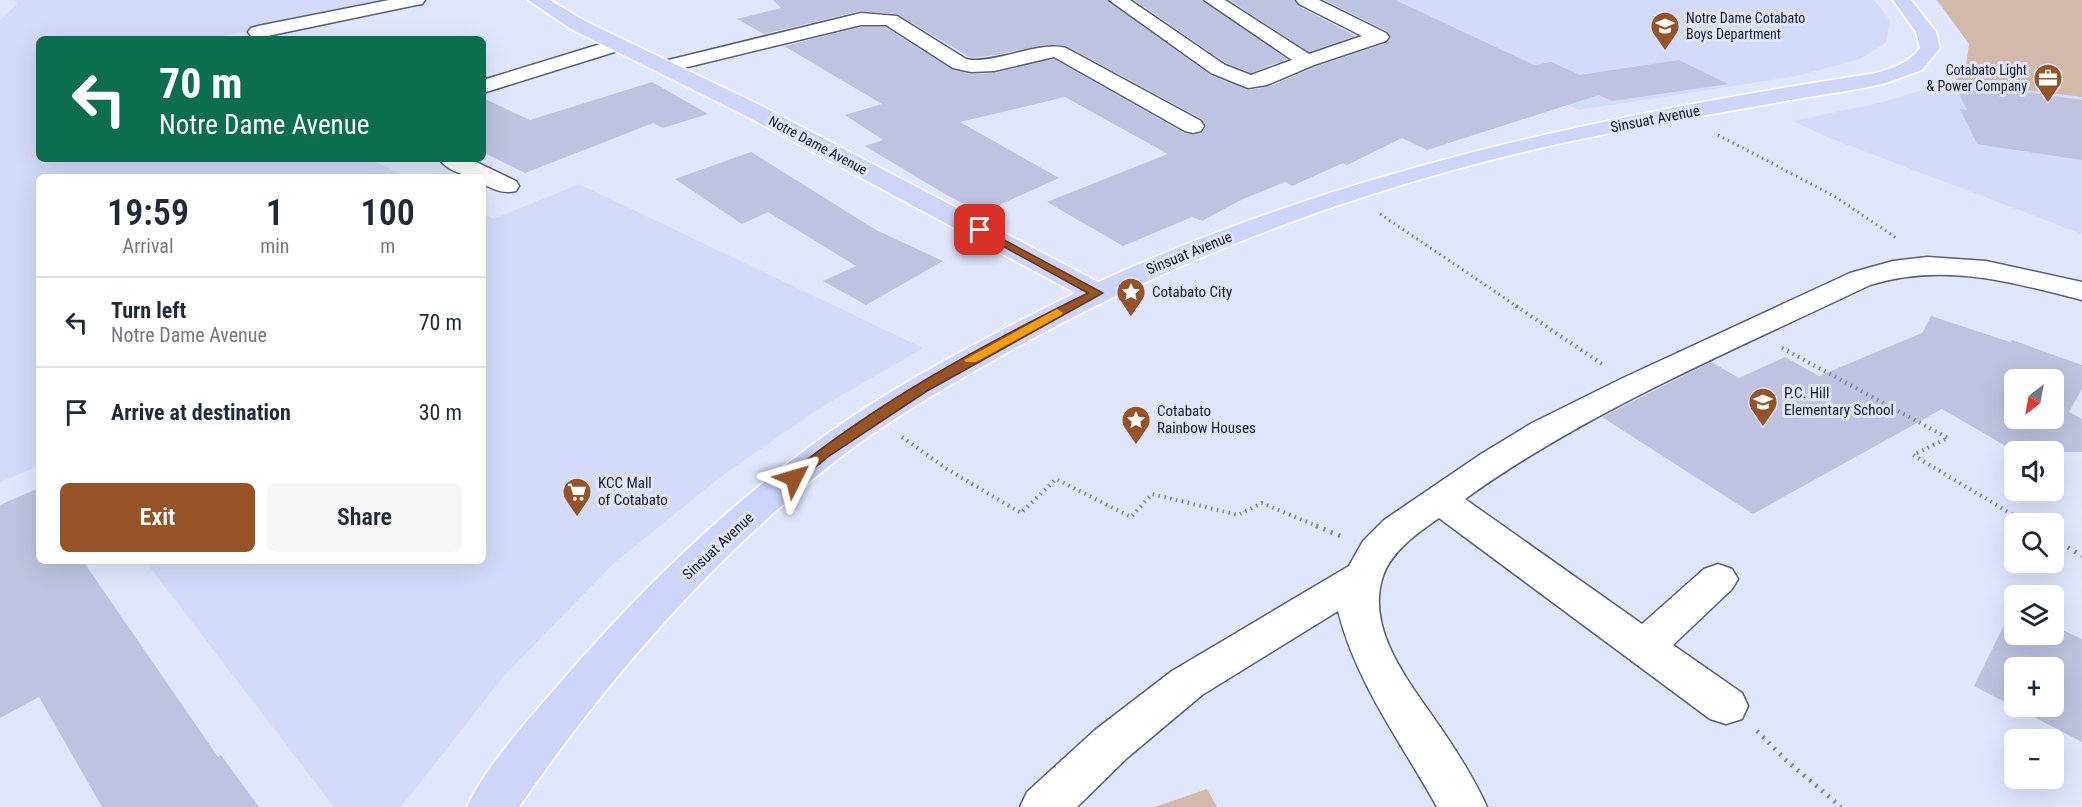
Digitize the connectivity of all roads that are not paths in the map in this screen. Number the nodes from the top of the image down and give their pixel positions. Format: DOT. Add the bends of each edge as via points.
graph roads {
  1 [pos="416,0"];
  2 [pos="537,0"];
  3 [pos="1118,0"];
  4 [pos="1212,0"];
  5 [pos="1305,0"];
  6 [pos="1902,0"];
  7 [pos="258,32"];
  8 [pos="618,45"];
  9 [pos="1307,62"];
  10 [pos="663,67"];
  11 [pos="486,86"];
  12 [pos="1193,126"];
  13 [pos="457,162"];
  14 [pos="482,174"];
  15 [pos="486,176"];
  16 [pos="507,186"];
  17 [pos="2082,291"];
  18 [pos="1097,293"];
  19 [pos="1439,499"];
  20 [pos="1362,576"];
  21 [pos="1718,579"];
  22 [pos="1644,647"];
  23 [pos="1726,706"];
  24 [pos="491,807"];
  25 [pos="1044,807"];
  26 [pos="1463,807"];
  1 -- 7 [label="street"];
  2 -- 8 [label="main road, Notre Dame Avenue"];
  3 -- 9 [label="street" via="1218,69 1248,82"];
  4 -- 9 [label="street"];
  5 -- 9 [label="street" via="1379,37"];
  6 -- 18 [label="main road, Sinsuat Avenue" via="1926,32 1930,48 1911,69 1879,79 1559,137 1426,170 1238,233"];
  8 -- 10 [label="main road, Notre Dame Avenue"];
  8 -- 11 [label="street"];
  10 -- 12 [label="street" via="861,19 881,18 960,64 973,67 1059,52"];
  10 -- 18 [label="main road, Notre Dame Avenue" via="754,111"];
  13 -- 14 [label="street"];
  15 -- 16 [label="street"];
  17 -- 19 [label="street" via="1979,269 1928,265 1893,269 1860,279 1544,431"];
  18 -- 24 [label="main road, Sinsuat Avenue" via="976,357 876,417 824,453 764,503 700,561 579,689"];
  19 -- 20 [label="street" via="1397,529"];
  19 -- 22 [label="street"];
  20 -- 25 [label="street" via="1187,683 1110,744"];
  20 -- 26 [label="street" via="1358,609 1367,643 1391,693"];
  21 -- 22 [label="street"];
  22 -- 23 [label="street"];
}
